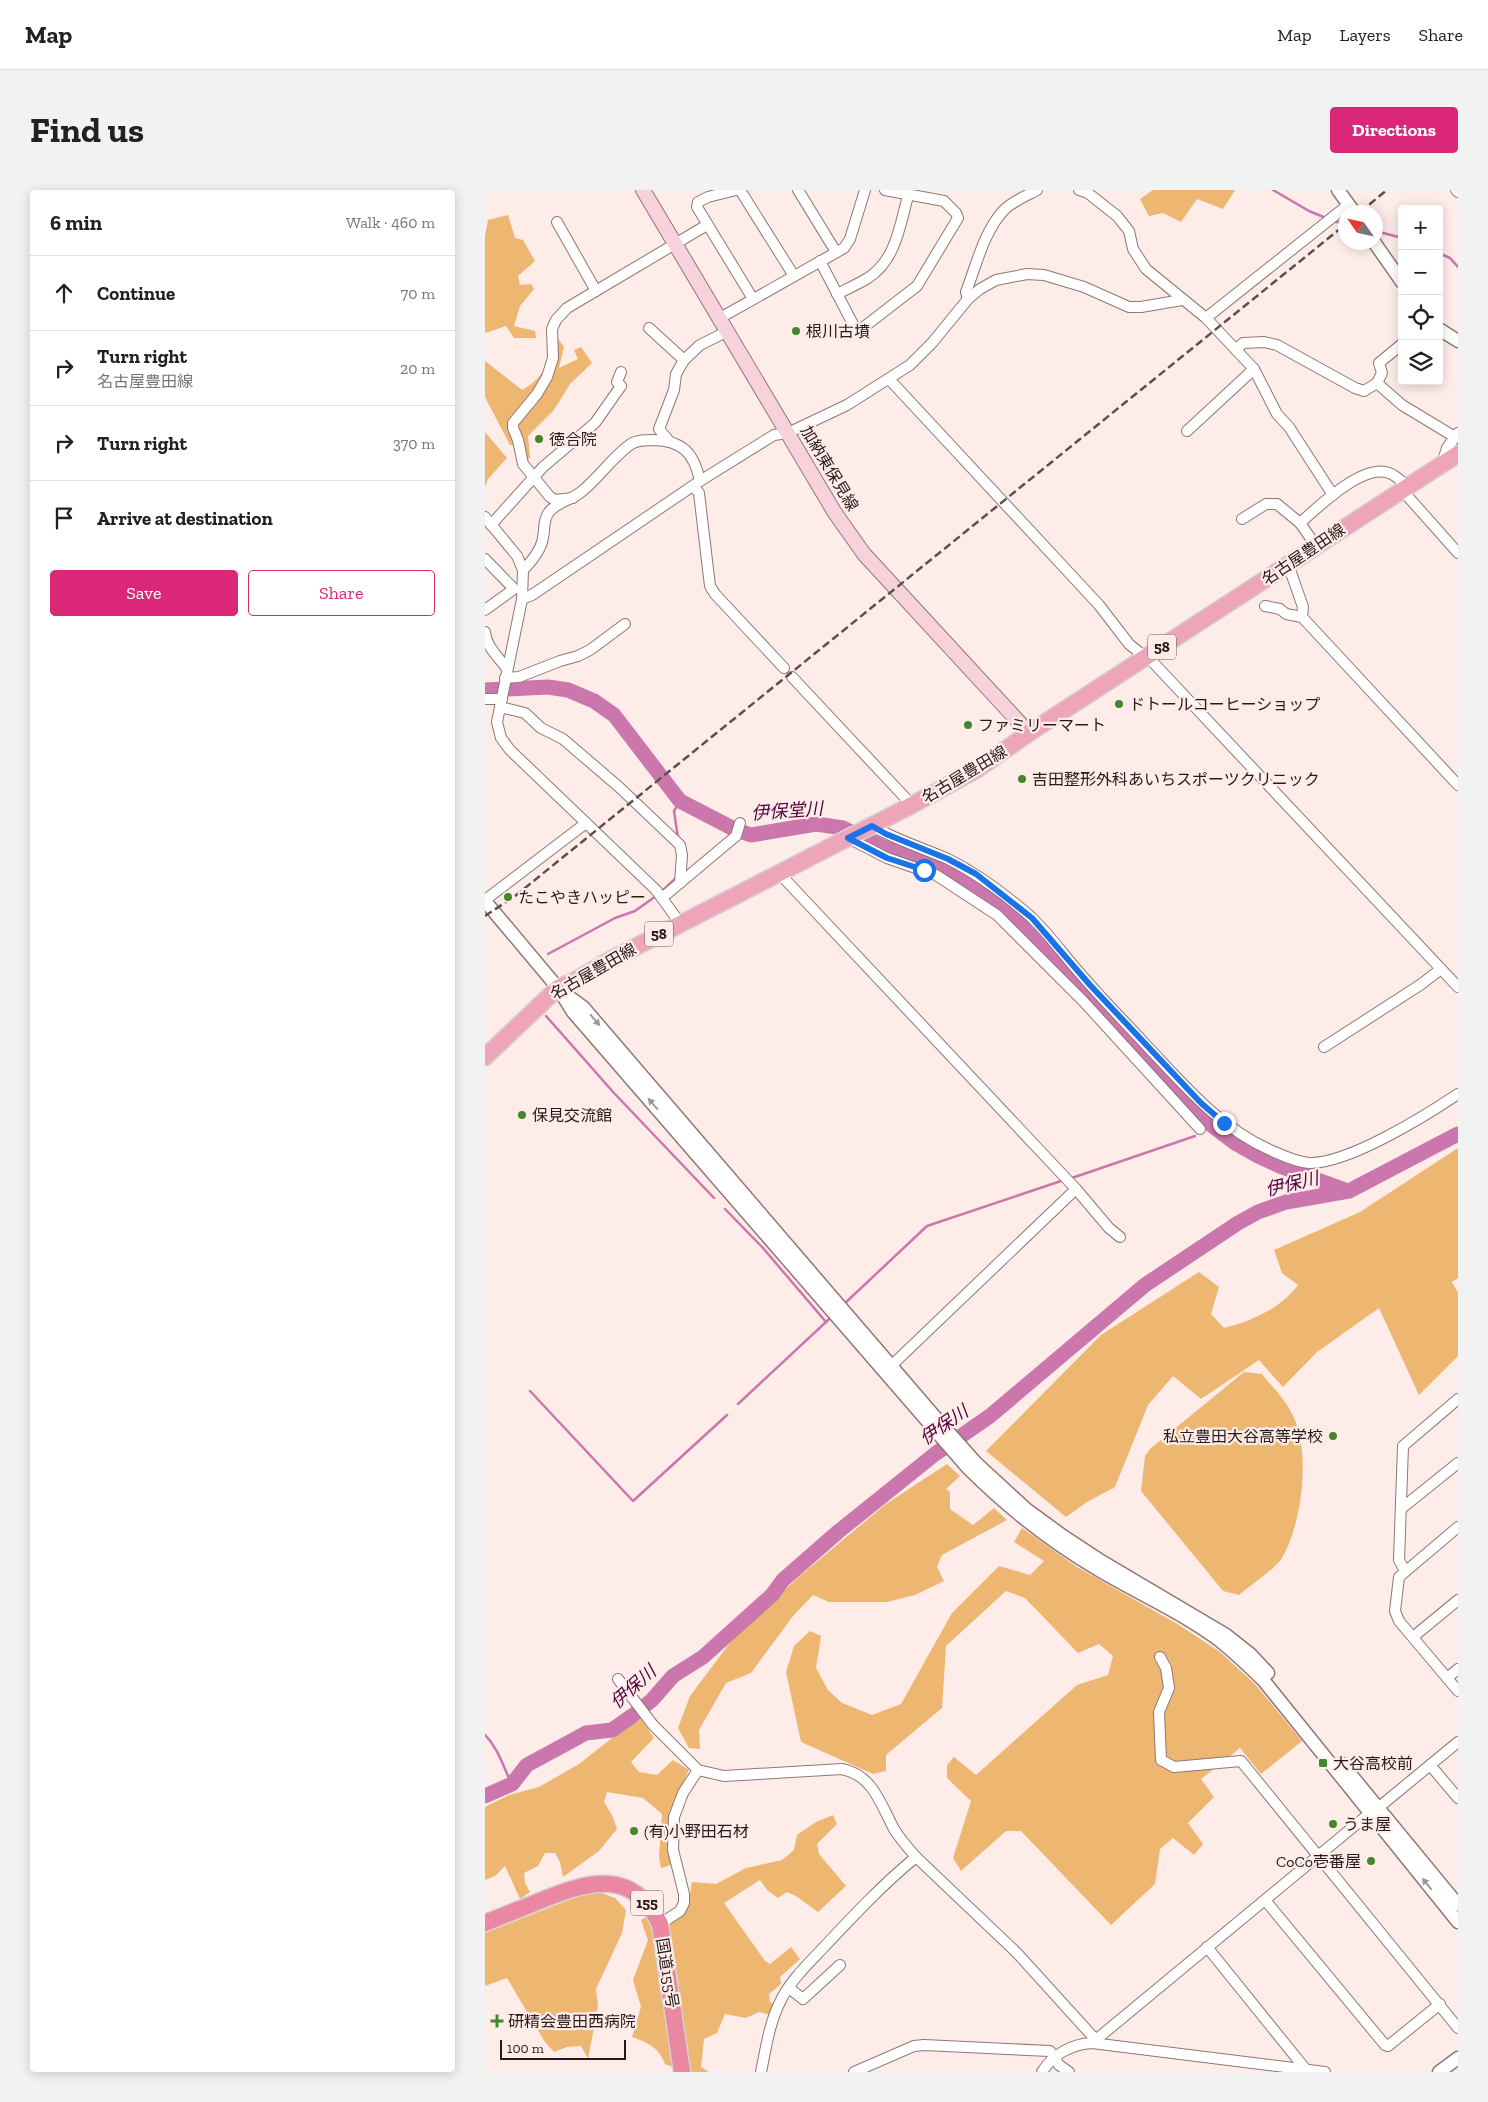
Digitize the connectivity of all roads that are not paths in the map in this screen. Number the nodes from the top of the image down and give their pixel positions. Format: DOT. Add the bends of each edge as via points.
graph roads {
  1 [pos="643,190"];
  2 [pos="736,190"];
  3 [pos="740,190"];
  4 [pos="798,190"];
  5 [pos="865,190"];
  6 [pos="885,190"];
  7 [pos="1037,190"];
  8 [pos="1079,190"];
  9 [pos="1338,190"];
  10 [pos="908,196"];
  11 [pos="1348,205"];
  12 [pos="1338,215"];
  13 [pos="557,222"];
  14 [pos="707,224"];
  15 [pos="675,244"];
  16 [pos="1380,250"];
  17 [pos="836,252"];
  18 [pos="820,261"];
  19 [pos="794,276"];
  20 [pos="1398,276"];
  21 [pos="597,291"];
  22 [pos="837,294"];
  23 [pos="753,299"];
  24 [pos="968,300"];
  25 [pos="1181,300"];
  26 [pos="720,318"];
  27 [pos="1205,318"];
  28 [pos="649,328"];
  29 [pos="728,331"];
  30 [pos="1443,332"];
  31 [pos="1458,342"];
  32 [pos="1398,347"];
  33 [pos="1236,350"];
  34 [pos="684,360"];
  35 [pos="1254,369"];
  36 [pos="621,372"];
  37 [pos="889,379"];
  38 [pos="1377,383"];
  39 [pos="1187,431"];
  40 [pos="788,433"];
  41 [pos="1456,435"];
  42 [pos="669,441"];
  43 [pos="1458,454"];
  44 [pos="1443,464"];
  45 [pos="535,478"];
  46 [pos="697,484"];
  47 [pos="1405,488"];
  48 [pos="1333,495"];
  49 [pos="573,498"];
  50 [pos="1242,519"];
  51 [pos="488,521"];
  52 [pos="1300,523"];
  53 [pos="1316,546"];
  54 [pos="1458,553"];
  55 [pos="485,559"];
  56 [pos="1288,564"];
  57 [pos="523,570"];
  58 [pos="522,599"];
  59 [pos="1265,606"];
  60 [pos="485,610"];
  61 [pos="1303,617"];
  62 [pos="625,624"];
  63 [pos="485,632"];
  64 [pos="485,639"];
  65 [pos="1147,658"];
  66 [pos="784,668"];
  67 [pos="792,677"];
  68 [pos="503,688"];
  69 [pos="485,699"];
  70 [pos="1029,733"];
  71 [pos="1458,785"];
  72 [pos="912,805"];
  73 [pos="586,823"];
  74 [pos="740,823"];
  75 [pos="858,833"];
  76 [pos="779,873"];
  77 [pos="680,883"];
  78 [pos="659,895"];
  79 [pos="485,901"];
  80 [pos="680,924"];
  81 [pos="1441,969"];
  82 [pos="1458,987"];
  83 [pos="558,988"];
  84 [pos="1325,1047"];
  85 [pos="485,1057"];
  86 [pos="1458,1094"];
  87 [pos="1200,1129"];
  88 [pos="1076,1189"];
  89 [pos="1120,1237"];
  90 [pos="891,1366"];
  91 [pos="1458,1399"];
  92 [pos="935,1423"];
  93 [pos="1458,1463"];
  94 [pos="1401,1508"];
  95 [pos="1458,1527"];
  96 [pos="1405,1571"];
  97 [pos="1458,1600"];
  98 [pos="1413,1637"];
  99 [pos="1160,1657"];
  100 [pos="1458,1669"];
  101 [pos="1447,1678"];
  102 [pos="619,1681"];
  103 [pos="1458,1691"];
  104 [pos="1458,1742"];
  105 [pos="1430,1765"];
  106 [pos="698,1770"];
  107 [pos="1458,1798"];
  108 [pos="1374,1811"];
  109 [pos="1319,1856"];
  110 [pos="916,1857"];
  111 [pos="1265,1900"];
  112 [pos="1458,1905"];
  113 [pos="1458,1922"];
  114 [pos="485,1923"];
  115 [pos="660,1924"];
  116 [pos="1207,1948"];
  117 [pos="840,1965"];
  118 [pos="789,1988"];
  119 [pos="1440,2004"];
  120 [pos="1458,2028"];
  121 [pos="1094,2041"];
  122 [pos="1055,2058"];
  123 [pos="1458,2058"];
  124 [pos="859,2071"];
  125 [pos="1307,2071"];
  126 [pos="682,2072"];
  127 [pos="761,2072"];
  128 [pos="1043,2072"];
  129 [pos="1069,2072"];
  130 [pos="1325,2072"];
  131 [pos="1439,2072"];
  1 -- 15 [label="main road, 加納東保見線"];
  2 -- 14 [label="street" via="708,196 698,202 697,207"];
  3 -- 19 [label="street"];
  4 -- 17 [label="street"];
  5 -- 17 [label="street" via="850,239"];
  6 -- 10 [label="street"];
  7 -- 24 [label="street" via="1004,210 991,229 966,292"];
  8 -- 25 [label="street" via="1088,193 1117,216 1129,231 1133,248 1146,269"];
  9 -- 11 [label="street"];
  10 -- 22 [label="street" via="897,236 885,262 869,277"];
  10 -- 22 [label="street" via="944,201 958,218 917,286 860,330 855,328"];
  12 -- 27 [label="street"];
  13 -- 21 [label="street"];
  14 -- 15 [label="street"];
  14 -- 23 [label="street"];
  15 -- 21 [label="street"];
  15 -- 26 [label="main road, 加納東保見線"];
  16 -- 20 [label="street"];
  17 -- 18 [label="street"];
  18 -- 19 [label="street"];
  18 -- 22 [label="street"];
  19 -- 23 [label="street"];
  21 -- 45 [label="street" via="567,308 556,320 551,337 553,358 547,377 513,422 523,464"];
  23 -- 26 [label="street"];
  24 -- 25 [label="street" via="979,289 996,280 1027,274 1043,275 1084,287 1129,307 1141,308"];
  24 -- 37 [label="street" via="932,343 910,365"];
  25 -- 27 [label="street"];
  26 -- 29 [label="main road, 加納東保見線"];
  27 -- 33 [label="street"];
  28 -- 34 [label="street"];
  29 -- 34 [label="street" via="699,346"];
  29 -- 40 [label="main road, 加納東保見線"];
  30 -- 31 [label="street"];
  32 -- 38 [label="street" via="1379,363 1382,373"];
  33 -- 35 [label="street"];
  33 -- 38 [label="street" via="1243,343 1277,345 1355,388 1365,391"];
  34 -- 42 [label="street" via="676,374 674,390 659,429"];
  35 -- 39 [label="street"];
  35 -- 48 [label="street" via="1277,414"];
  36 -- 45 [label="street" via="617,382 620,390 595,423 543,467"];
  37 -- 40 [label="street" via="847,405"];
  37 -- 65 [label="street" via="1099,605 1129,644"];
  38 -- 41 [label="street" via="1401,405"];
  40 -- 46 [label="street" via="774,435"];
  40 -- 70 [label="main road, 加納東保見線" via="835,513 864,554"];
  41 -- 44 [label="street" via="1447,448"];
  42 -- 46 [label="street" via="679,445 697,466"];
  42 -- 49 [label="street" via="632,443"];
  43 -- 44 [label="main road, 名古屋豊田線 / 58"];
  44 -- 47 [label="main road, 名古屋豊田線 / 58"];
  45 -- 49 [label="street" via="555,500"];
  45 -- 51 [label="street"];
  46 -- 58 [label="street"];
  46 -- 66 [label="street" via="711,586"];
  47 -- 48 [label="street" via="1389,473 1378,472 1368,474"];
  47 -- 53 [label="main road, 名古屋豊田線 / 58"];
  47 -- 54 [label="street"];
  48 -- 52 [label="street"];
  49 -- 57 [label="street" via="554,506 547,514 540,546"];
  50 -- 52 [label="street" via="1266,504 1277,504"];
  51 -- 57 [label="street" via="517,556"];
  52 -- 53 [label="street"];
  53 -- 56 [label="main road, 名古屋豊田線 / 58"];
  55 -- 60 [label="street" via="514,589"];
  56 -- 61 [label="street" via="1303,607"];
  56 -- 65 [label="main road, 名古屋豊田線 / 58"];
  57 -- 58 [label="street"];
  58 -- 68 [label="street"];
  59 -- 61 [label="street"];
  61 -- 71 [label="street"];
  62 -- 68 [label="street" via="590,650 519,677"];
  63 -- 64 [label="street"];
  64 -- 68 [label="street" via="493,653"];
  65 -- 70 [label="main road, 名古屋豊田線 / 58"];
  65 -- 81 [label="street"];
  67 -- 72 [label="street"];
  68 -- 69 [label="street"];
  68 -- 73 [label="street" via="497,722 501,738"];
  68 -- 77 [label="street" via="525,714 541,728 563,739 678,844 682,855"];
  70 -- 72 [label="main road, 名古屋豊田線 / 58" via="976,770"];
  72 -- 75 [label="main road, 名古屋豊田線 / 58"];
  73 -- 78 [label="street"];
  73 -- 79 [label="street"];
  74 -- 77 [label="street" via="736,836"];
  75 -- 76 [label="main road, 名古屋豊田線 / 58"];
  75 -- 86 [label="street" via="886,834 976,874 1032,918 1201,1103 1243,1136 1282,1155 1308,1163 1351,1153 1426,1116"];
  75 -- 87 [label="street" via="887,858 936,875 997,915 1084,1002"];
  76 -- 80 [label="main road, 名古屋豊田線 / 58"];
  76 -- 88 [label="street"];
  77 -- 78 [label="street"];
  78 -- 80 [label="street"];
  79 -- 83 [label="street"];
  80 -- 83 [label="main road, 名古屋豊田線 / 58"];
  81 -- 82 [label="street"];
  81 -- 84 [label="street"];
  83 -- 85 [label="main road, 名古屋豊田線 / 58"];
  83 -- 90 [label="street, one-way" via="583,1007"];
  92 -- 83 [label="street, one-way" via="573,1012"];
  88 -- 89 [label="street"];
  88 -- 90 [label="street"];
  90 -- 92 [label="street"];
  91 -- 94 [label="street" via="1403,1446"];
  92 -- 108 [label="street" via="1000,1500 1063,1547 1189,1621 1243,1660"];
  93 -- 94 [label="street"];
  94 -- 96 [label="street" via="1399,1560"];
  95 -- 96 [label="street"];
  96 -- 98 [label="street" via="1398,1580 1395,1612"];
  97 -- 98 [label="street"];
  98 -- 101 [label="street"];
  99 -- 109 [label="street" via="1166,1668 1169,1688 1159,1712 1161,1760 1174,1767 1241,1760"];
  100 -- 101 [label="street"];
  101 -- 103 [label="street"];
  102 -- 106 [label="street" via="653,1725"];
  104 -- 105 [label="street"];
  105 -- 107 [label="street"];
  105 -- 108 [label="street"];
  106 -- 110 [label="street" via="724,1776 852,1771 867,1782 879,1798 898,1835"];
  106 -- 115 [label="street" via="683,1793 674,1816 673,1850 683,1903 680,1911"];
  108 -- 109 [label="street"];
  108 -- 112 [label="street"];
  113 -- 108 [label="street, one-way"];
  109 -- 111 [label="street"];
  109 -- 119 [label="street"];
  110 -- 118 [label="street" via="861,1907"];
  110 -- 121 [label="street" via="1017,1953"];
  111 -- 116 [label="street"];
  111 -- 119 [label="street" via="1385,2045 1388,2046"];
  114 -- 115 [label="highway, 国道155号 / 155" via="581,1885 603,1883 622,1887 641,1897"];
  115 -- 126 [label="highway, 国道155号 / 155"];
  116 -- 121 [label="street"];
  116 -- 125 [label="street"];
  117 -- 118 [label="street" via="803,1999"];
  118 -- 127 [label="street" via="770,2024"];
  119 -- 120 [label="street"];
  121 -- 122 [label="street" via="1075,2046"];
  121 -- 125 [label="street"];
  122 -- 124 [label="street" via="1050,2051 923,2045"];
  122 -- 128 [label="street"];
  122 -- 129 [label="street"];
  123 -- 131 [label="street"];
  125 -- 130 [label="street"];
}
